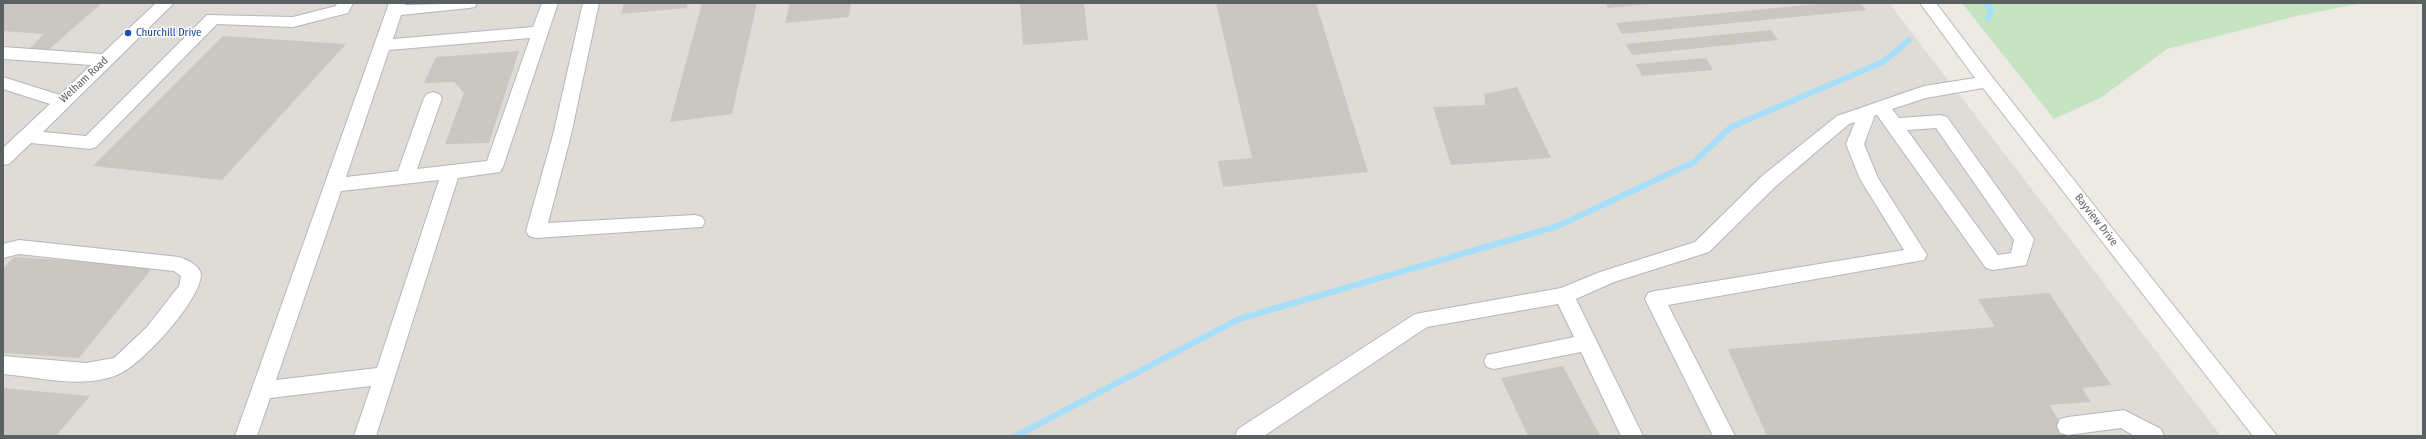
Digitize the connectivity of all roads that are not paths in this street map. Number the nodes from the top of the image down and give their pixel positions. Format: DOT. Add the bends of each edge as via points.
graph roads {
  1 [pos="166,3"];
  2 [pos="345,3"];
  3 [pos="469,3"];
  4 [pos="550,3"];
  5 [pos="591,3"];
  6 [pos="1928,3"];
  7 [pos="396,7"];
  8 [pos="540,32"];
  9 [pos="382,44"];
  10 [pos="3,53"];
  11 [pos="106,60"];
  12 [pos="1987,82"];
  13 [pos="3,83"];
  14 [pos="433,98"];
  15 [pos="61,101"];
  16 [pos="1875,109"];
  17 [pos="1894,125"];
  18 [pos="26,136"];
  19 [pos="3,159"];
  20 [pos="451,172"];
  21 [pos="405,177"];
  22 [pos="333,185"];
  23 [pos="695,222"];
  24 [pos="3,251"];
  25 [pos="1564,295"];
  26 [pos="1587,344"];
  27 [pos="1494,361"];
  28 [pos="3,365"];
  29 [pos="384,376"];
  30 [pos="262,390"];
  31 [pos="2068,426"];
  32 [pos="246,436"];
  33 [pos="365,436"];
  34 [pos="1246,436"];
  35 [pos="1632,436"];
  36 [pos="1724,436"];
  37 [pos="2153,436"];
  38 [pos="2266,436"];
  1 -- 11 [label="street, Welham Road"];
  2 -- 18 [label="street" via="342,9 294,22 213,19 90,143"];
  3 -- 7 [label="street"];
  4 -- 8 [label="street"];
  5 -- 23 [label="street" via="562,135 536,231"];
  6 -- 12 [label="street, Bayview Drive"];
  7 -- 9 [label="street"];
  8 -- 9 [label="street"];
  8 -- 20 [label="street" via="494,167"];
  9 -- 22 [label="street"];
  10 -- 11 [label="street"];
  11 -- 15 [label="street, Welham Road"];
  12 -- 16 [label="street" via="1924,92"];
  12 -- 38 [label="street, Bayview Drive"];
  13 -- 15 [label="street"];
  14 -- 21 [label="street"];
  15 -- 18 [label="street, Welham Road"];
  16 -- 17 [label="street"];
  16 -- 25 [label="street" via="1843,120 1769,181 1702,247 1607,277"];
  16 -- 36 [label="street" via="1855,144 1869,179 1916,255 1655,299"];
  17 -- 17 [label="street" via="1993,263 2019,260 2024,239 1941,121"];
  18 -- 19 [label="street, Welham Road"];
  20 -- 21 [label="street"];
  20 -- 29 [label="street"];
  21 -- 22 [label="street"];
  22 -- 30 [label="street"];
  24 -- 28 [label="street" via="19,247 179,264 191,274 188,288 134,354 112,369 93,372"];
  25 -- 26 [label="street"];
  25 -- 34 [label="street" via="1422,320"];
  26 -- 27 [label="street"];
  26 -- 35 [label="street"];
  29 -- 30 [label="street"];
  29 -- 33 [label="street"];
  30 -- 32 [label="street"];
  31 -- 37 [label="street" via="2124,418"];
}
